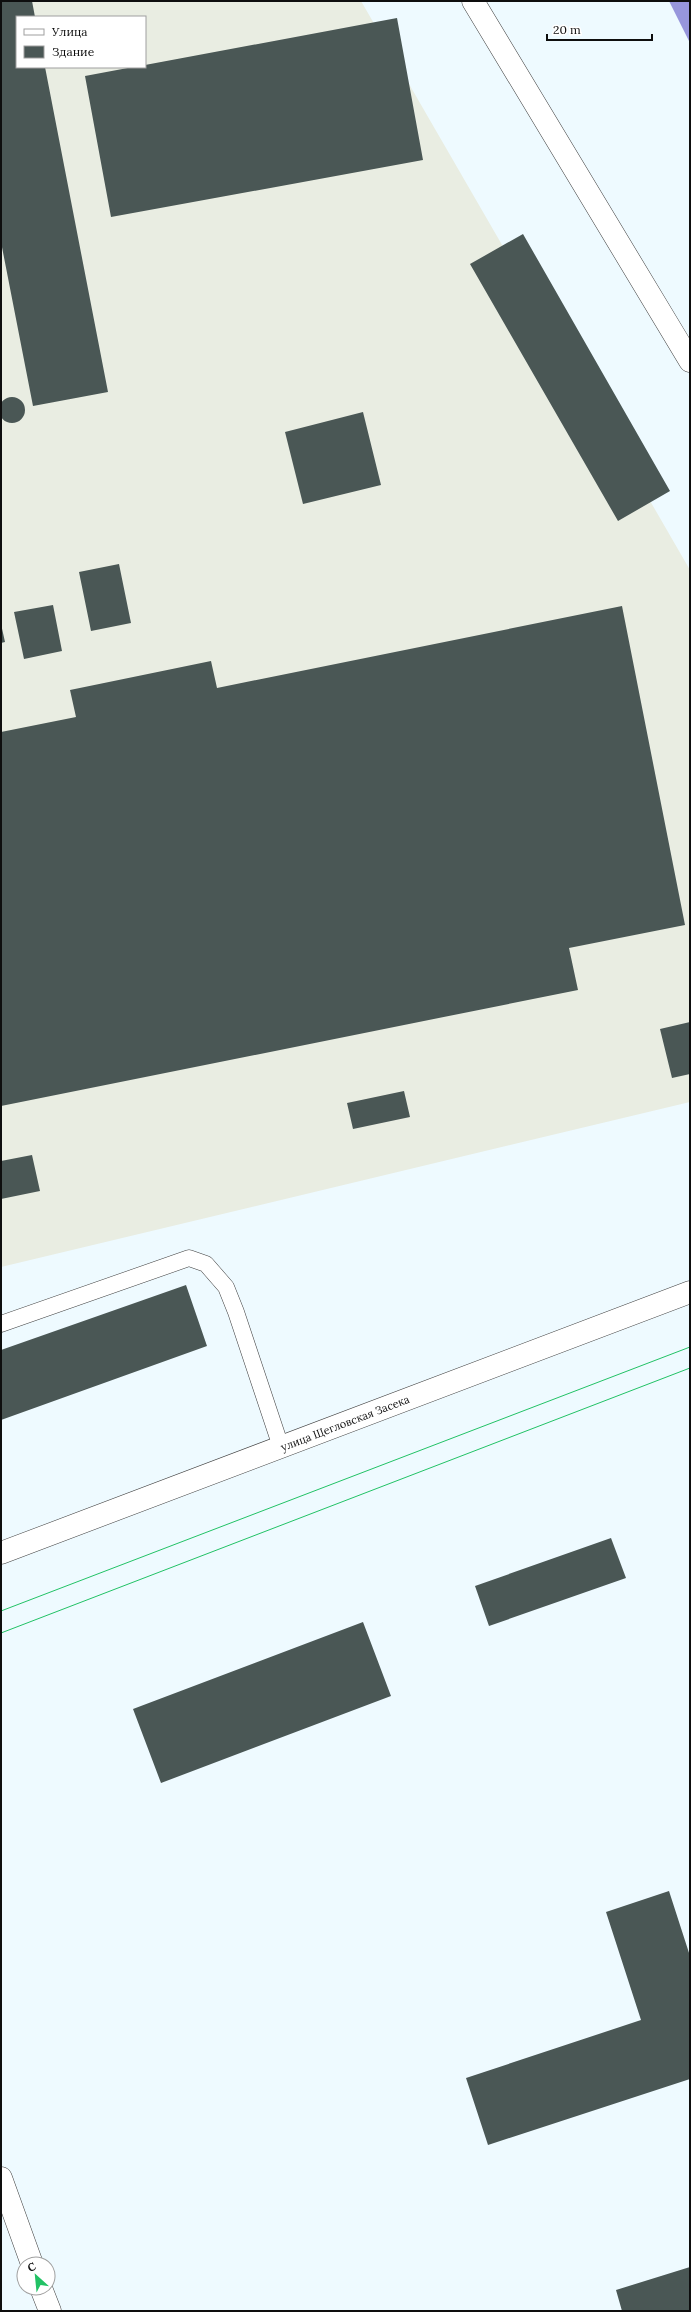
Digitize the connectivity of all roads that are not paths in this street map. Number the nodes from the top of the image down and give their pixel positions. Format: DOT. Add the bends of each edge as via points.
graph roads {
  1 [pos="473,1"];
  2 [pos="690,361"];
  3 [pos="690,1292"];
  4 [pos="1,1324"];
  5 [pos="281,1447"];
  6 [pos="1,1553"];
  7 [pos="1,2178"];
  8 [pos="29,2256"];
  9 [pos="44,2296"];
  10 [pos="50,2311"];
  1 -- 2 [label="street"];
  3 -- 5 [label="street, улица Щегловская Засека"];
  4 -- 5 [label="lane" via="189,1258 206,1264 226,1287"];
  5 -- 6 [label="street, улица Щегловская Засека"];
  7 -- 8 [label="street"];
  9 -- 10 [label="street"];
}
